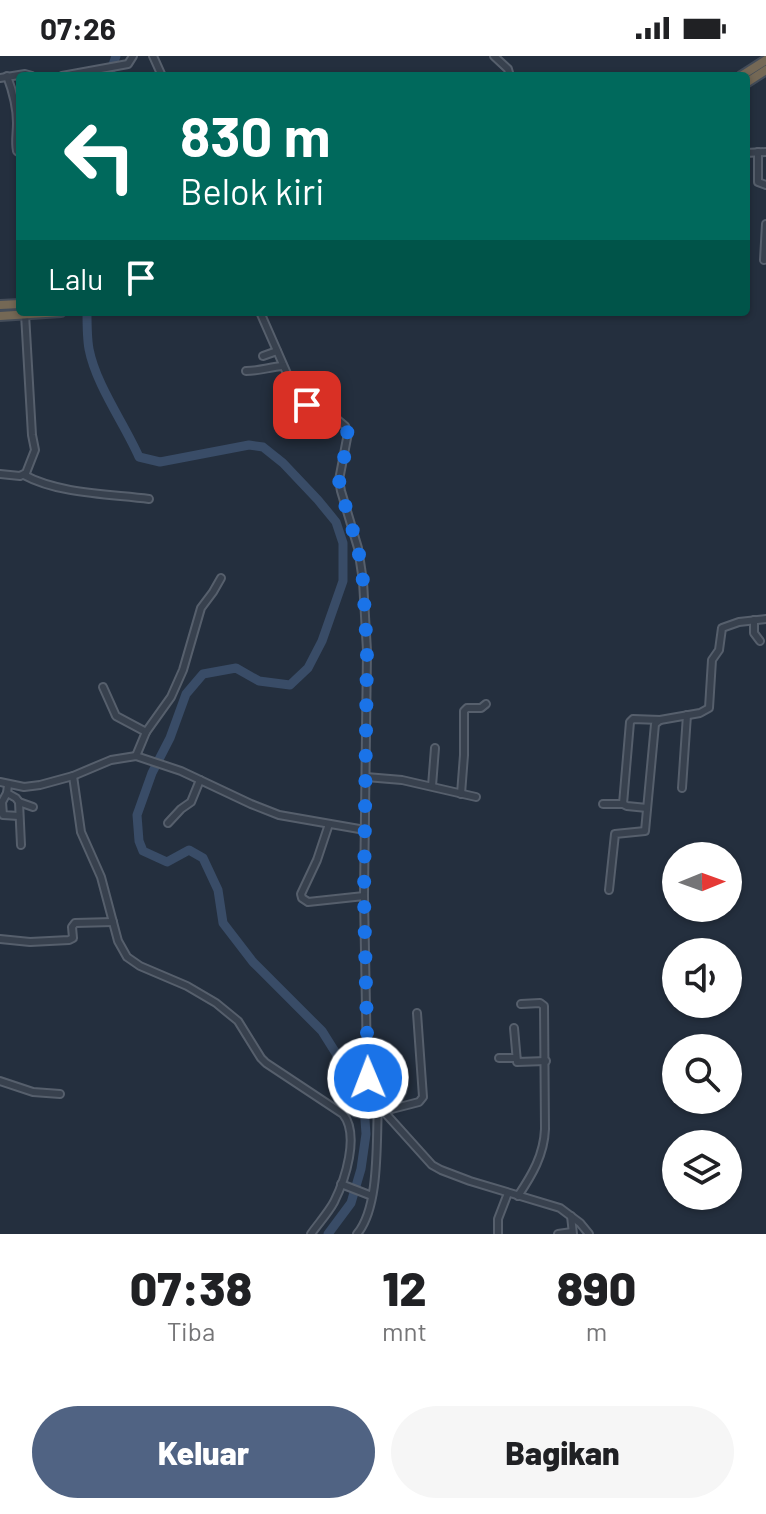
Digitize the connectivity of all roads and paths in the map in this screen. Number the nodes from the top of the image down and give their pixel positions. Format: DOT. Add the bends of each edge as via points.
graph roads {
  1 [pos="133,56"];
  2 [pos="494,56"];
  3 [pos="766,60"];
  4 [pos="77,72"];
  5 [pos="509,72"];
  6 [pos="747,72"];
  7 [pos="4,77"];
  8 [pos="16,103"];
  9 [pos="16,103"];
  10 [pos="16,148"];
  11 [pos="762,152"];
  12 [pos="766,185"];
  13 [pos="766,224"];
  14 [pos="764,260"];
  15 [pos="25,316"];
  16 [pos="262,316"];
  17 [pos="277,351"];
  18 [pos="263,356"];
  19 [pos="283,366"];
  20 [pos="246,371"];
  21 [pos="312,392"];
  22 [pos="307,405"];
  23 [pos="0,474"];
  24 [pos="24,475"];
  25 [pos="149,499"];
  26 [pos="221,578"];
  27 [pos="766,619"];
  28 [pos="754,620"];
  29 [pos="760,641"];
  30 [pos="103,687"];
  31 [pos="486,704"];
  32 [pos="687,715"];
  33 [pos="660,720"];
  34 [pos="146,732"];
  35 [pos="435,748"];
  36 [pos="136,756"];
  37 [pos="73,776"];
  38 [pos="366,777"];
  39 [pos="200,780"];
  40 [pos="0,782"];
  41 [pos="432,786"];
  42 [pos="682,788"];
  43 [pos="8,789"];
  44 [pos="461,794"];
  45 [pos="476,797"];
  46 [pos="19,802"];
  47 [pos="603,804"];
  48 [pos="623,804"];
  49 [pos="33,807"];
  50 [pos="647,808"];
  51 [pos="19,816"];
  52 [pos="168,823"];
  53 [pos="329,824"];
  54 [pos="365,830"];
  55 [pos="21,845"];
  56 [pos="609,890"];
  57 [pos="364,896"];
  58 [pos="113,922"];
  59 [pos="0,939"];
  60 [pos="521,1004"];
  61 [pos="417,1013"];
  62 [pos="514,1028"];
  63 [pos="499,1058"];
  64 [pos="516,1058"];
  65 [pos="546,1061"];
  66 [pos="0,1081"];
  67 [pos="60,1094"];
  68 [pos="381,1108"];
  69 [pos="343,1185"];
  70 [pos="508,1193"];
  71 [pos="372,1196"];
  72 [pos="518,1196"];
  73 [pos="571,1216"];
  74 [pos="573,1233"];
  75 [pos="311,1234"];
  76 [pos="357,1234"];
  77 [pos="498,1234"];
  78 [pos="558,1234"];
  79 [pos="589,1234"];
  1 -- 4 [label="street" via="128,64"];
  2 -- 5 [label="street"];
  3 -- 6 [label="highway"];
  7 -- 8 [label="street"];
  9 -- 10 [label="street"];
  11 -- 12 [label="street" via="758,182"];
  13 -- 14 [label="street"];
  15 -- 24 [label="street" via="35,447"];
  16 -- 17 [label="street"];
  17 -- 18 [label="street"];
  17 -- 19 [label="street"];
  19 -- 20 [label="street"];
  19 -- 22 [label="street"];
  21 -- 22 [label="street"];
  22 -- 38 [label="street" via="339,421 348,433 339,480 363,581"];
  23 -- 24 [label="street"];
  24 -- 25 [label="street" via="57,487"];
  26 -- 34 [label="street" via="201,608 171,697"];
  27 -- 28 [label="street"];
  28 -- 29 [label="street"];
  28 -- 32 [label="street" via="722,628 712,660 711,705"];
  30 -- 34 [label="street" via="116,716"];
  31 -- 44 [label="street" via="464,712"];
  32 -- 33 [label="street"];
  32 -- 42 [label="street"];
  33 -- 48 [label="street" via="630,721"];
  33 -- 50 [label="street" via="655,724"];
  34 -- 36 [label="street"];
  35 -- 41 [label="street"];
  36 -- 37 [label="street"];
  36 -- 39 [label="street"];
  37 -- 43 [label="street"];
  37 -- 58 [label="street" via="81,832"];
  38 -- 41 [label="street"];
  38 -- 54 [label="street"];
  39 -- 52 [label="street" via="191,802"];
  39 -- 53 [label="street" via="279,815"];
  40 -- 43 [label="street"];
  41 -- 44 [label="street"];
  43 -- 46 [label="street"];
  43 -- 51 [label="street" via="3,815"];
  44 -- 45 [label="street"];
  46 -- 49 [label="street"];
  46 -- 51 [label="street"];
  47 -- 48 [label="street"];
  48 -- 50 [label="street"];
  50 -- 56 [label="street" via="645,831 615,834"];
  51 -- 55 [label="street"];
  53 -- 54 [label="street"];
  53 -- 57 [label="street" via="302,898 308,902"];
  54 -- 57 [label="street"];
  57 -- 68 [label="street" via="368,1078"];
  58 -- 59 [label="street" via="75,923 69,940"];
  58 -- 69 [label="street" via="122,950 133,963 216,1003 238,1021 266,1063 345,1117 350,1146"];
  60 -- 65 [label="street" via="544,1005"];
  61 -- 68 [label="street" via="423,1097"];
  62 -- 64 [label="street"];
  63 -- 64 [label="street"];
  64 -- 65 [label="street"];
  65 -- 72 [label="street" via="545,1140"];
  66 -- 67 [label="street"];
  68 -- 70 [label="street" via="436,1168"];
  68 -- 71 [label="street"];
  69 -- 71 [label="street"];
  69 -- 75 [label="street"];
  70 -- 72 [label="street"];
  70 -- 77 [label="street"];
  71 -- 76 [label="street"];
  72 -- 73 [label="street"];
  73 -- 74 [label="street"];
  73 -- 79 [label="street"];
  74 -- 78 [label="street"];
}
